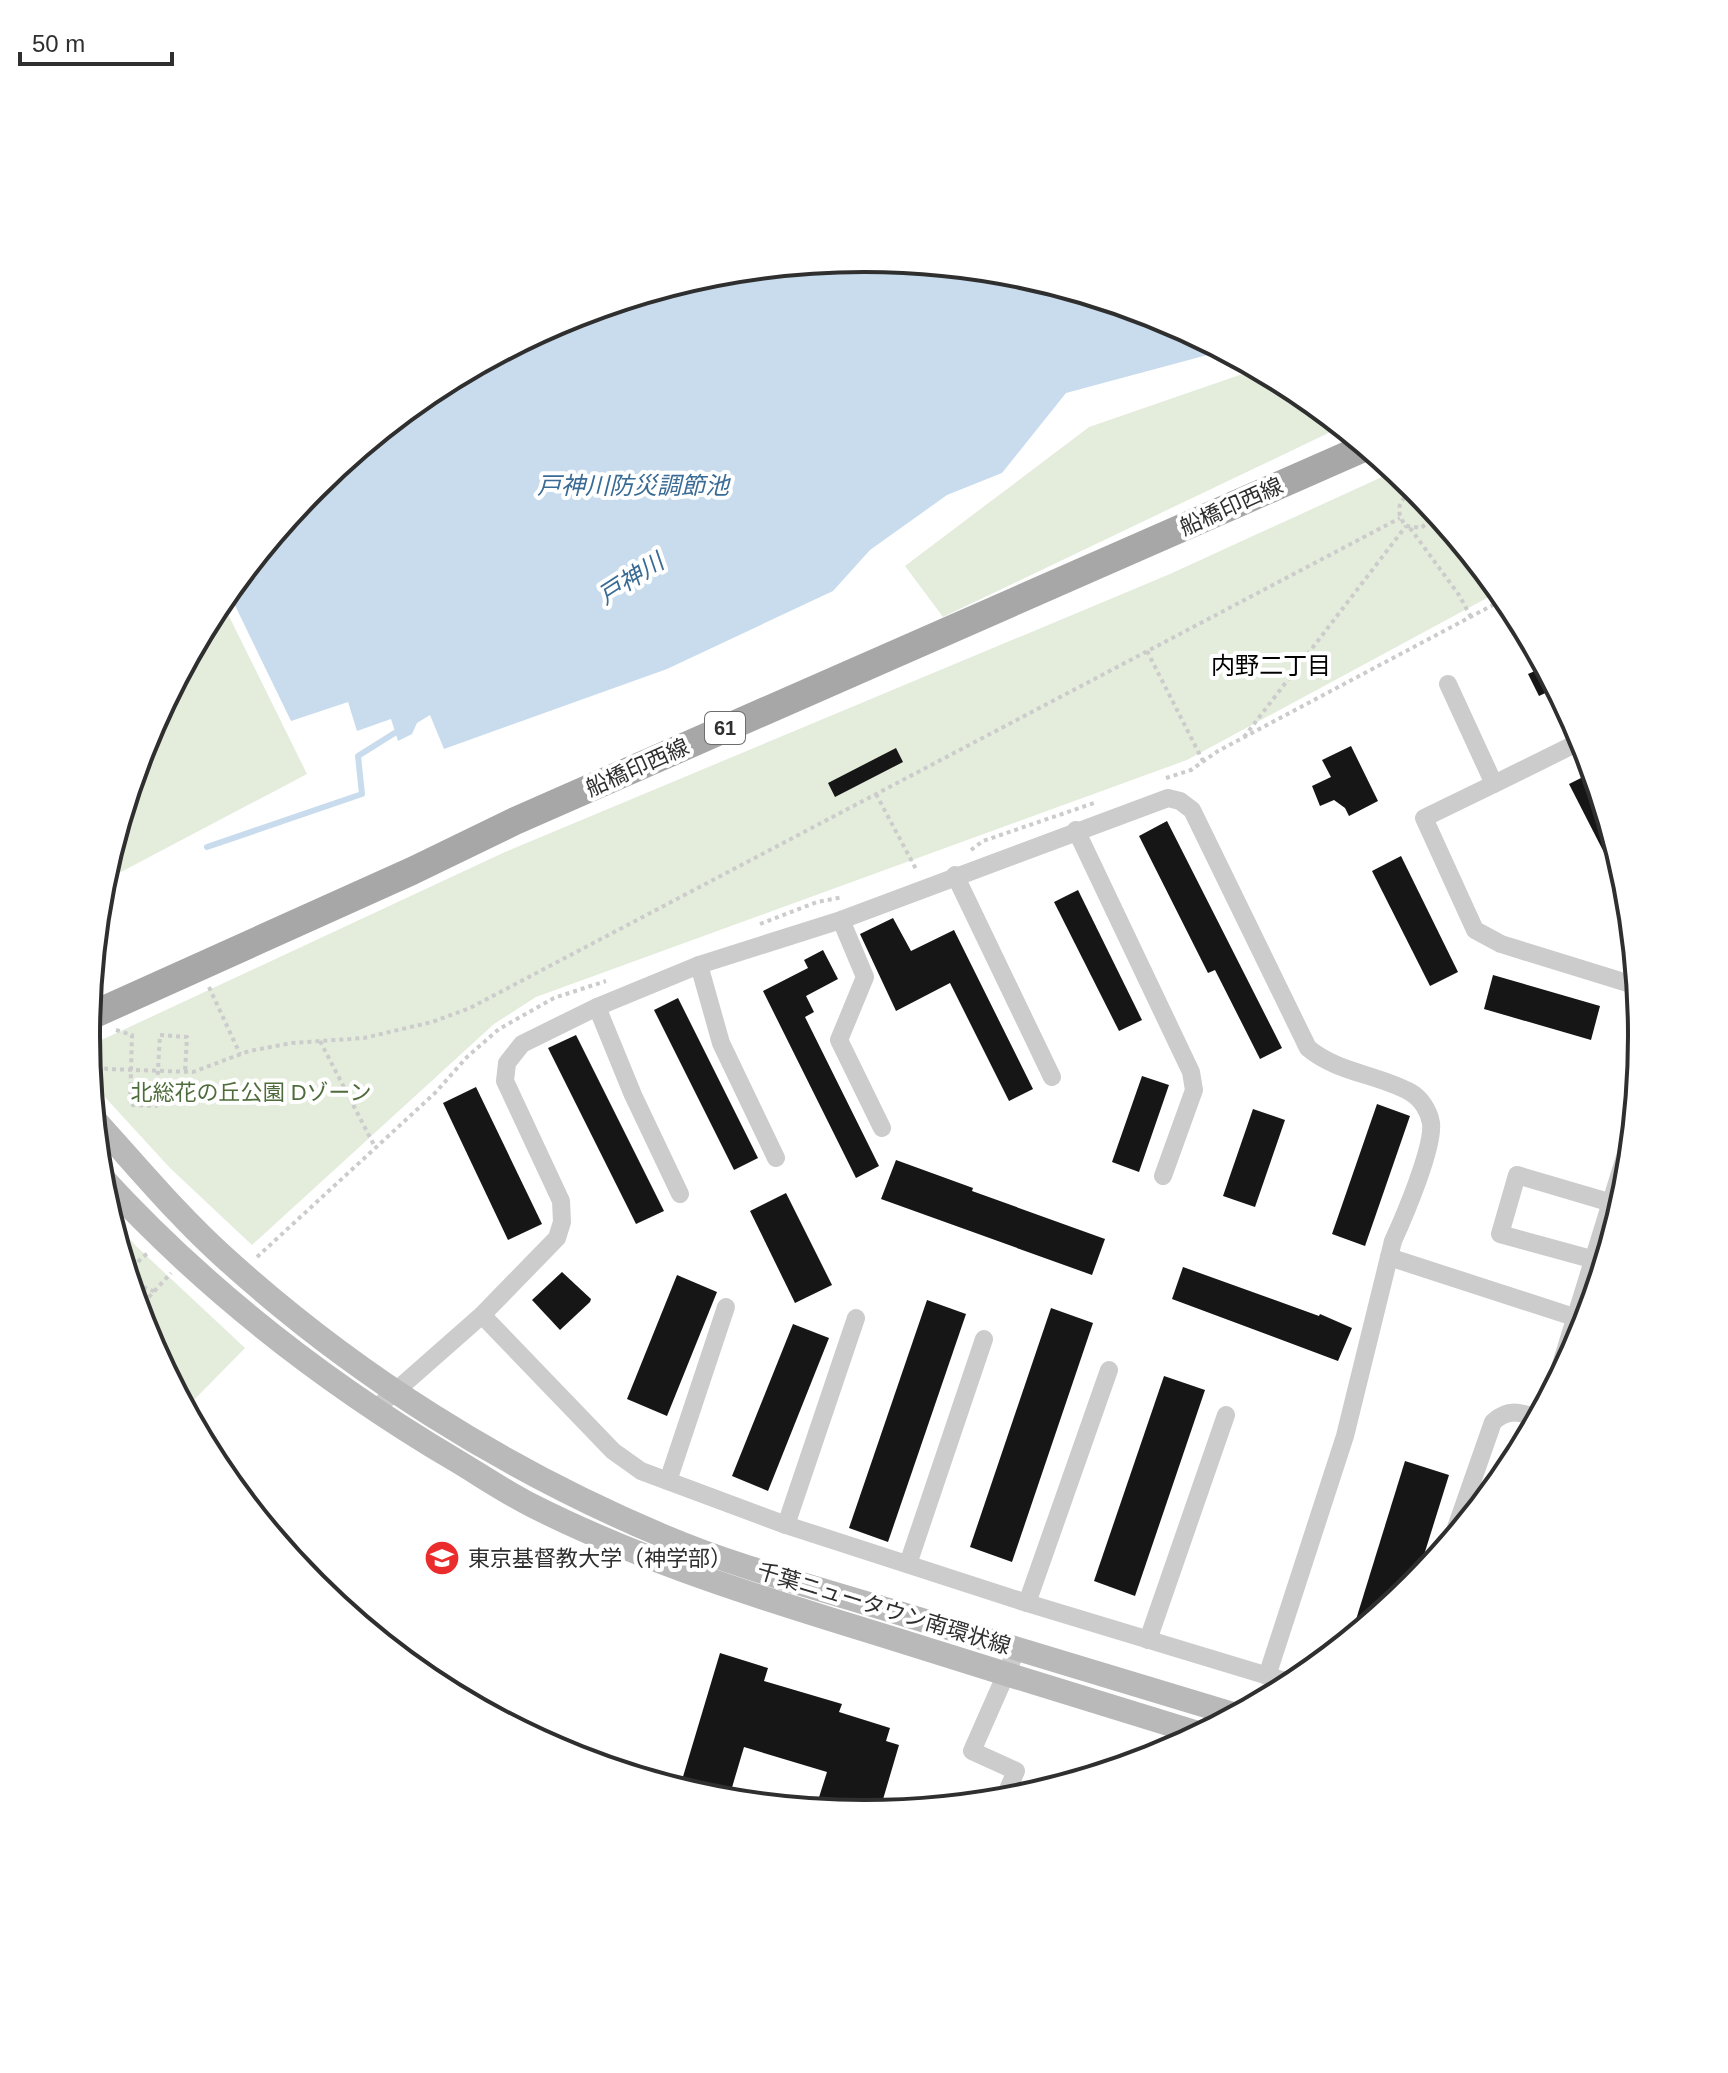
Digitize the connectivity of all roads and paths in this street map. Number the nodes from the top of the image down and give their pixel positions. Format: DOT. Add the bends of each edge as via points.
graph roads {
  1 [pos="1355,452"];
  2 [pos="1405,497"];
  3 [pos="1400,518"];
  4 [pos="1428,522"];
  5 [pos="1408,527"];
  6 [pos="1471,617"];
  7 [pos="1147,651"];
  8 [pos="1448,684"];
  9 [pos="1242,738"];
  10 [pos="1571,746"];
  11 [pos="1203,761"];
  12 [pos="1494,784"];
  13 [pos="876,794"];
  14 [pos="1076,830"];
  15 [pos="917,871"];
  16 [pos="955,875"];
  17 [pos="841,920"];
  18 [pos="699,965"];
  19 [pos="1626,982"];
  20 [pos="208,985"];
  21 [pos="597,1007"];
  22 [pos="101,1011"];
  23 [pos="115,1028"];
  24 [pos="320,1041"];
  25 [pos="240,1054"];
  26 [pos="101,1067"];
  27 [pos="131,1070"];
  28 [pos="158,1071"];
  29 [pos="185,1072"];
  30 [pos="1052,1077"];
  31 [pos="882,1128"];
  32 [pos="107,1133"];
  33 [pos="375,1147"];
  34 [pos="776,1158"];
  35 [pos="1163,1176"];
  36 [pos="116,1192"];
  37 [pos="680,1194"];
  38 [pos="1609,1202"];
  39 [pos="153,1253"];
  40 [pos="1389,1257"];
  41 [pos="1594,1260"];
  42 [pos="136,1266"];
  43 [pos="173,1271"];
  44 [pos="142,1286"];
  45 [pos="154,1291"];
  46 [pos="147,1299"];
  47 [pos="726,1307"];
  48 [pos="482,1315"];
  49 [pos="1574,1317"];
  50 [pos="856,1318"];
  51 [pos="984,1339"];
  52 [pos="1109,1370"];
  53 [pos="395,1391"];
  54 [pos="373,1411"];
  55 [pos="1226,1415"];
  56 [pos="1528,1415"];
  57 [pos="668,1481"];
  58 [pos="1461,1512"];
  59 [pos="786,1525"];
  60 [pos="908,1564"];
  61 [pos="1027,1603"];
  62 [pos="1148,1640"];
  63 [pos="1017,1649"];
  64 [pos="1007,1674"];
  65 [pos="1267,1676"];
  66 [pos="1277,1679"];
  67 [pos="1222,1711"];
  68 [pos="1185,1729"];
  69 [pos="1009,1787"];
  1 -- 22 [label="main road, 船橋印西線 / 61" via="515,821"];
  2 -- 3 [label="path" via="1398,509"];
  3 -- 5 [label="path"];
  3 -- 7 [label="path"];
  4 -- 5 [label="path"];
  5 -- 6 [label="path"];
  5 -- 9 [label="path"];
  7 -- 11 [label="path"];
  7 -- 13 [label="path"];
  8 -- 12 [label="street"];
  10 -- 12 [label="street"];
  12 -- 19 [label="street" via="1424,818 1475,930 1501,944"];
  13 -- 15 [label="path"];
  13 -- 24 [label="path" via="470,1008 364,1038"];
  14 -- 16 [label="street"];
  14 -- 35 [label="street" via="1191,1072 1194,1090"];
  14 -- 40 [label="street" via="1168,798 1192,810 1308,1048 1331,1064 1410,1092 1426,1109 1430,1137"];
  16 -- 17 [label="street"];
  16 -- 30 [label="street"];
  17 -- 18 [label="street"];
  17 -- 31 [label="street" via="865,977 839,1040"];
  18 -- 21 [label="street"];
  18 -- 34 [label="street" via="721,1043"];
  20 -- 25 [label="path"];
  21 -- 37 [label="street"];
  21 -- 48 [label="street" via="522,1044 507,1063 508,1090 561,1201 562,1222 550,1248"];
  23 -- 27 [label="path" via="132,1035"];
  24 -- 25 [label="path"];
  24 -- 33 [label="path"];
  25 -- 29 [label="path"];
  26 -- 27 [label="path"];
  27 -- 28 [label="path"];
  27 -- 28 [label="path" via="130,1105 156,1106"];
  28 -- 29 [label="path"];
  28 -- 29 [label="path" via="160,1035 187,1037"];
  32 -- 53 [label="main road, 千葉ニュータウン南環状線" via="224,1257"];
  36 -- 54 [label="main road, 千葉ニュータウン南環状線" via="200,1276"];
  38 -- 41 [label="street" via="1517,1175 1500,1234"];
  39 -- 42 [label="path"];
  40 -- 49 [label="street"];
  40 -- 65 [label="street" via="1345,1436"];
  43 -- 45 [label="path"];
  44 -- 45 [label="path"];
  45 -- 46 [label="path"];
  47 -- 57 [label="street"];
  48 -- 53 [label="street"];
  48 -- 57 [label="street" via="613,1451 641,1471"];
  50 -- 59 [label="street"];
  51 -- 60 [label="street"];
  52 -- 61 [label="street"];
  53 -- 54 [label="street"];
  53 -- 63 [label="main road, 千葉ニュータウン南環状線" via="549,1483 665,1537"];
  54 -- 64 [label="main road, 千葉ニュータウン南環状線" via="532,1506 656,1561"];
  55 -- 62 [label="street"];
  56 -- 58 [label="street" via="1512,1411 1493,1422"];
  57 -- 59 [label="street"];
  59 -- 60 [label="street"];
  60 -- 61 [label="street"];
  61 -- 62 [label="street"];
  62 -- 65 [label="street"];
  63 -- 64 [label="street"];
  63 -- 67 [label="main road, 千葉ニュータウン南環状線"];
  64 -- 68 [label="main road, 千葉ニュータウン南環状線"];
  64 -- 69 [label="street" via="972,1751 1016,1771"];
  65 -- 66 [label="street"];
}
